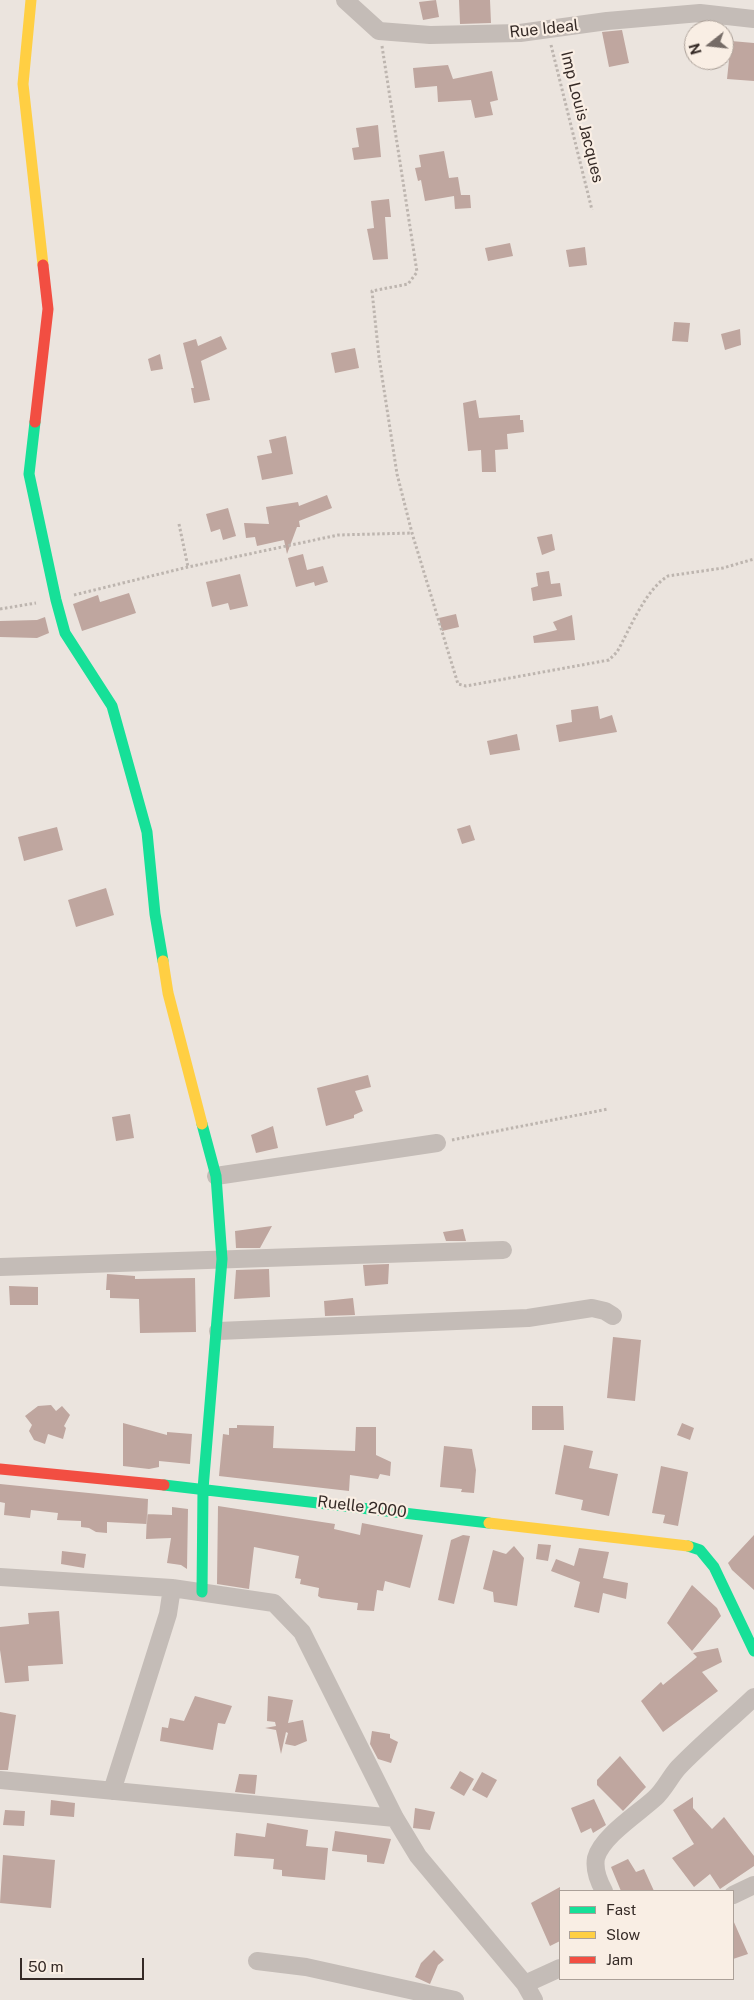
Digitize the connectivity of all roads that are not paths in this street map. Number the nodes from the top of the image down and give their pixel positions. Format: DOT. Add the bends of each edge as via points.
graph roads {
  1 [pos="31,0"];
  2 [pos="345,0"];
  3 [pos="754,20"];
  4 [pos="437,1142"];
  5 [pos="216,1176"];
  6 [pos="502,1250"];
  7 [pos="222,1259"];
  8 [pos="0,1267"];
  9 [pos="613,1316"];
  10 [pos="218,1331"];
  11 [pos="0,1470"];
  12 [pos="203,1489"];
  13 [pos="0,1577"];
  14 [pos="172,1588"];
  15 [pos="202,1592"];
  16 [pos="754,1651"];
  17 [pos="754,1697"];
  18 [pos="0,1780"];
  19 [pos="112,1791"];
  20 [pos="395,1818"];
  21 [pos="754,1885"];
  22 [pos="603,1890"];
  23 [pos="734,1895"];
  24 [pos="257,1962"];
  25 [pos="559,1969"];
  26 [pos="528,1995"];
  27 [pos="456,2000"];
  1 -- 5 [label="street" via="23,84 48,309 29,474 65,633 112,706 147,832 155,914 168,993"];
  2 -- 3 [label="street, Rue Ideal" via="379,31 430,35 520,33 700,13"];
  4 -- 5 [label="street"];
  5 -- 7 [label="street"];
  6 -- 7 [label="street"];
  7 -- 8 [label="street"];
  7 -- 10 [label="street"];
  9 -- 10 [label="street" via="592,1308 528,1318"];
  10 -- 12 [label="street"];
  11 -- 12 [label="street, Ruelle 2000"];
  12 -- 15 [label="street"];
  12 -- 16 [label="street, Ruelle 2000" via="688,1546 700,1550 714,1567"];
  13 -- 14 [label="street"];
  14 -- 15 [label="street"];
  14 -- 19 [label="street" via="168,1614"];
  15 -- 20 [label="street" via="274,1603 302,1632"];
  17 -- 22 [label="street" via="677,1769 657,1797 604,1845 596,1857 598,1881"];
  18 -- 19 [label="street"];
  19 -- 20 [label="street"];
  20 -- 26 [label="street" via="418,1856"];
  21 -- 23 [label="street"];
  24 -- 27 [label="street" via="306,1967"];
  25 -- 26 [label="street"];
}
